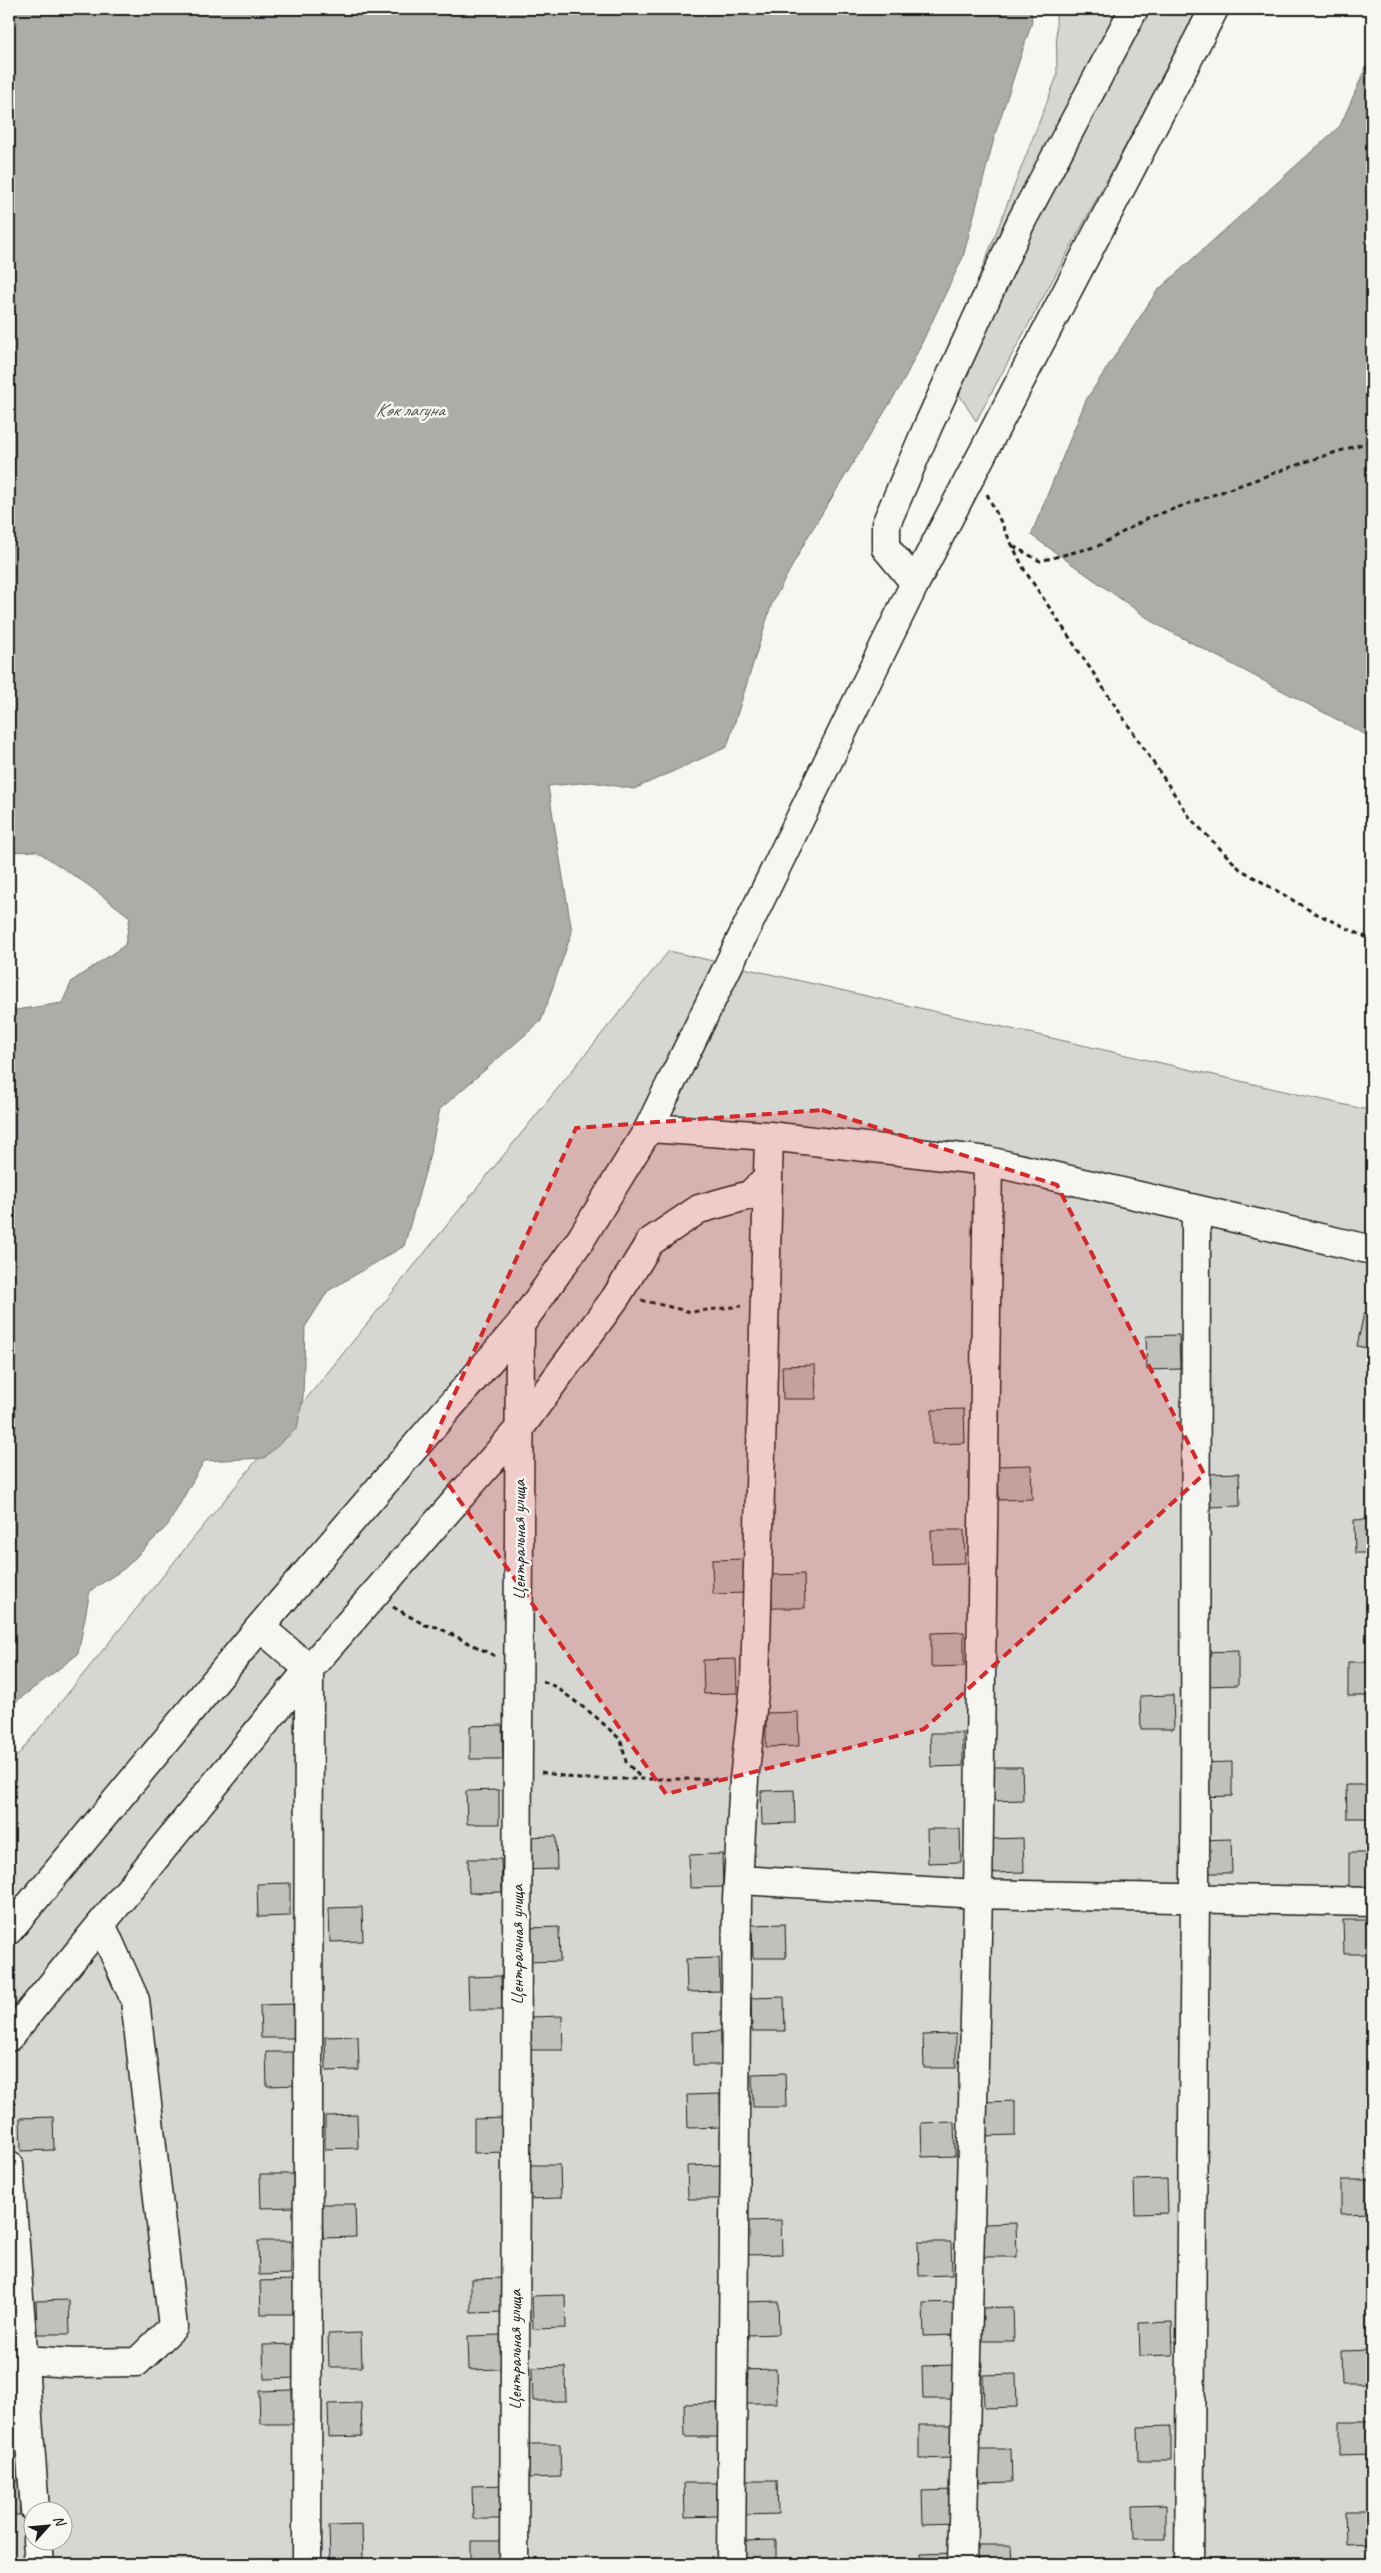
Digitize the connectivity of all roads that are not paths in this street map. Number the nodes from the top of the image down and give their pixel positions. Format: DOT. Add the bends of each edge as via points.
graph roads {
  1 [pos="1134,9"];
  2 [pos="1214,9"];
  3 [pos="915,583"];
  4 [pos="649,1128"];
  5 [pos="769,1136"];
  6 [pos="988,1161"];
  7 [pos="766,1179"];
  8 [pos="1196,1210"];
  9 [pos="1372,1250"];
  10 [pos="520,1325"];
  11 [pos="519,1429"];
  12 [pos="260,1627"];
  13 [pos="309,1669"];
  14 [pos="739,1880"];
  15 [pos="978,1894"];
  16 [pos="1195,1899"];
  17 [pos="1372,1902"];
  18 [pos="101,1924"];
  19 [pos="9,1930"];
  20 [pos="9,2037"];
  21 [pos="9,2165"];
  22 [pos="23,2360"];
  23 [pos="34,2500"];
  24 [pos="38,2550"];
  25 [pos="39,2564"];
  26 [pos="307,2564"];
  27 [pos="514,2564"];
  28 [pos="731,2564"];
  29 [pos="962,2564"];
  30 [pos="1189,2564"];
  1 -- 3 [label="street" via="1021,222 886,524 886,548"];
  2 -- 3 [label="street"];
  3 -- 4 [label="street"];
  4 -- 5 [label="street"];
  4 -- 10 [label="street" via="581,1239"];
  5 -- 6 [label="street"];
  5 -- 7 [label="street"];
  6 -- 8 [label="street"];
  6 -- 15 [label="street"];
  7 -- 11 [label="street" via="750,1195 699,1209 650,1242 616,1297"];
  7 -- 14 [label="street" via="755,1684 744,1779"];
  8 -- 9 [label="street"];
  8 -- 16 [label="street"];
  10 -- 11 [label="street, Центральная улица"];
  10 -- 12 [label="street"];
  11 -- 13 [label="street"];
  11 -- 27 [label="street, Центральная улица"];
  12 -- 13 [label="street"];
  12 -- 19 [label="street"];
  13 -- 18 [label="street"];
  13 -- 26 [label="street"];
  14 -- 15 [label="street"];
  14 -- 28 [label="street"];
  15 -- 16 [label="street"];
  15 -- 29 [label="street"];
  16 -- 17 [label="street"];
  16 -- 30 [label="street"];
  18 -- 20 [label="street"];
  18 -- 22 [label="street" via="135,2000 173,2327 137,2362"];
  21 -- 22 [label="street"];
  22 -- 23 [label="street"];
  24 -- 25 [label="street"];
}
